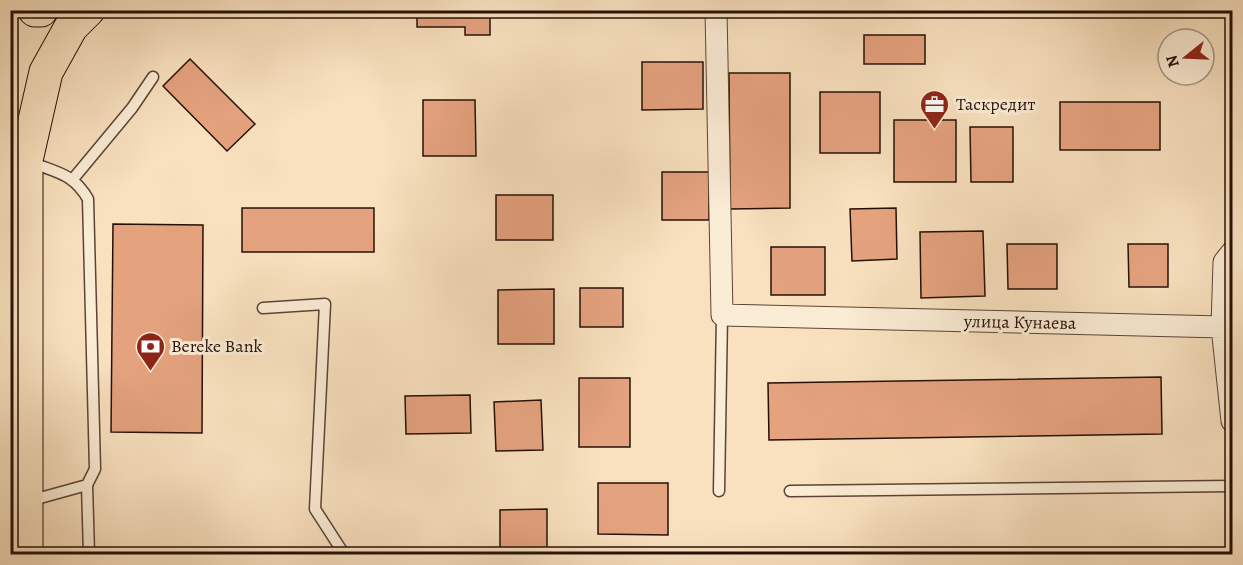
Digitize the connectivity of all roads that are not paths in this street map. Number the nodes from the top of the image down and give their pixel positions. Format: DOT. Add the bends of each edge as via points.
graph roads {
  1 [pos="35,10"];
  2 [pos="41,10"];
  3 [pos="88,10"];
  4 [pos="716,10"];
  5 [pos="153,77"];
  6 [pos="26,160"];
  7 [pos="73,179"];
  8 [pos="1233,252"];
  9 [pos="263,308"];
  10 [pos="722,315"];
  11 [pos="1222,327"];
  12 [pos="1233,421"];
  13 [pos="87,485"];
  14 [pos="1233,486"];
  15 [pos="719,491"];
  16 [pos="790,491"];
  17 [pos="22,502"];
  18 [pos="26,555"];
  19 [pos="89,555"];
  20 [pos="344,555"];
  1 -- 2 [label="main road"];
  3 -- 6 [label="main road" via="71,27 46,72"];
  4 -- 10 [label="street"];
  5 -- 7 [label="lane"];
  6 -- 7 [label="lane"];
  6 -- 17 [label="main road"];
  7 -- 13 [label="lane" via="88,199 95,469"];
  8 -- 11 [label="street" via="1224,262"];
  9 -- 20 [label="lane" via="325,304 315,508"];
  10 -- 11 [label="street, улица Кунаева"];
  10 -- 15 [label="lane"];
  11 -- 12 [label="street"];
  13 -- 17 [label="lane"];
  13 -- 19 [label="lane"];
  14 -- 16 [label="lane"];
  17 -- 18 [label="main road"];
}
